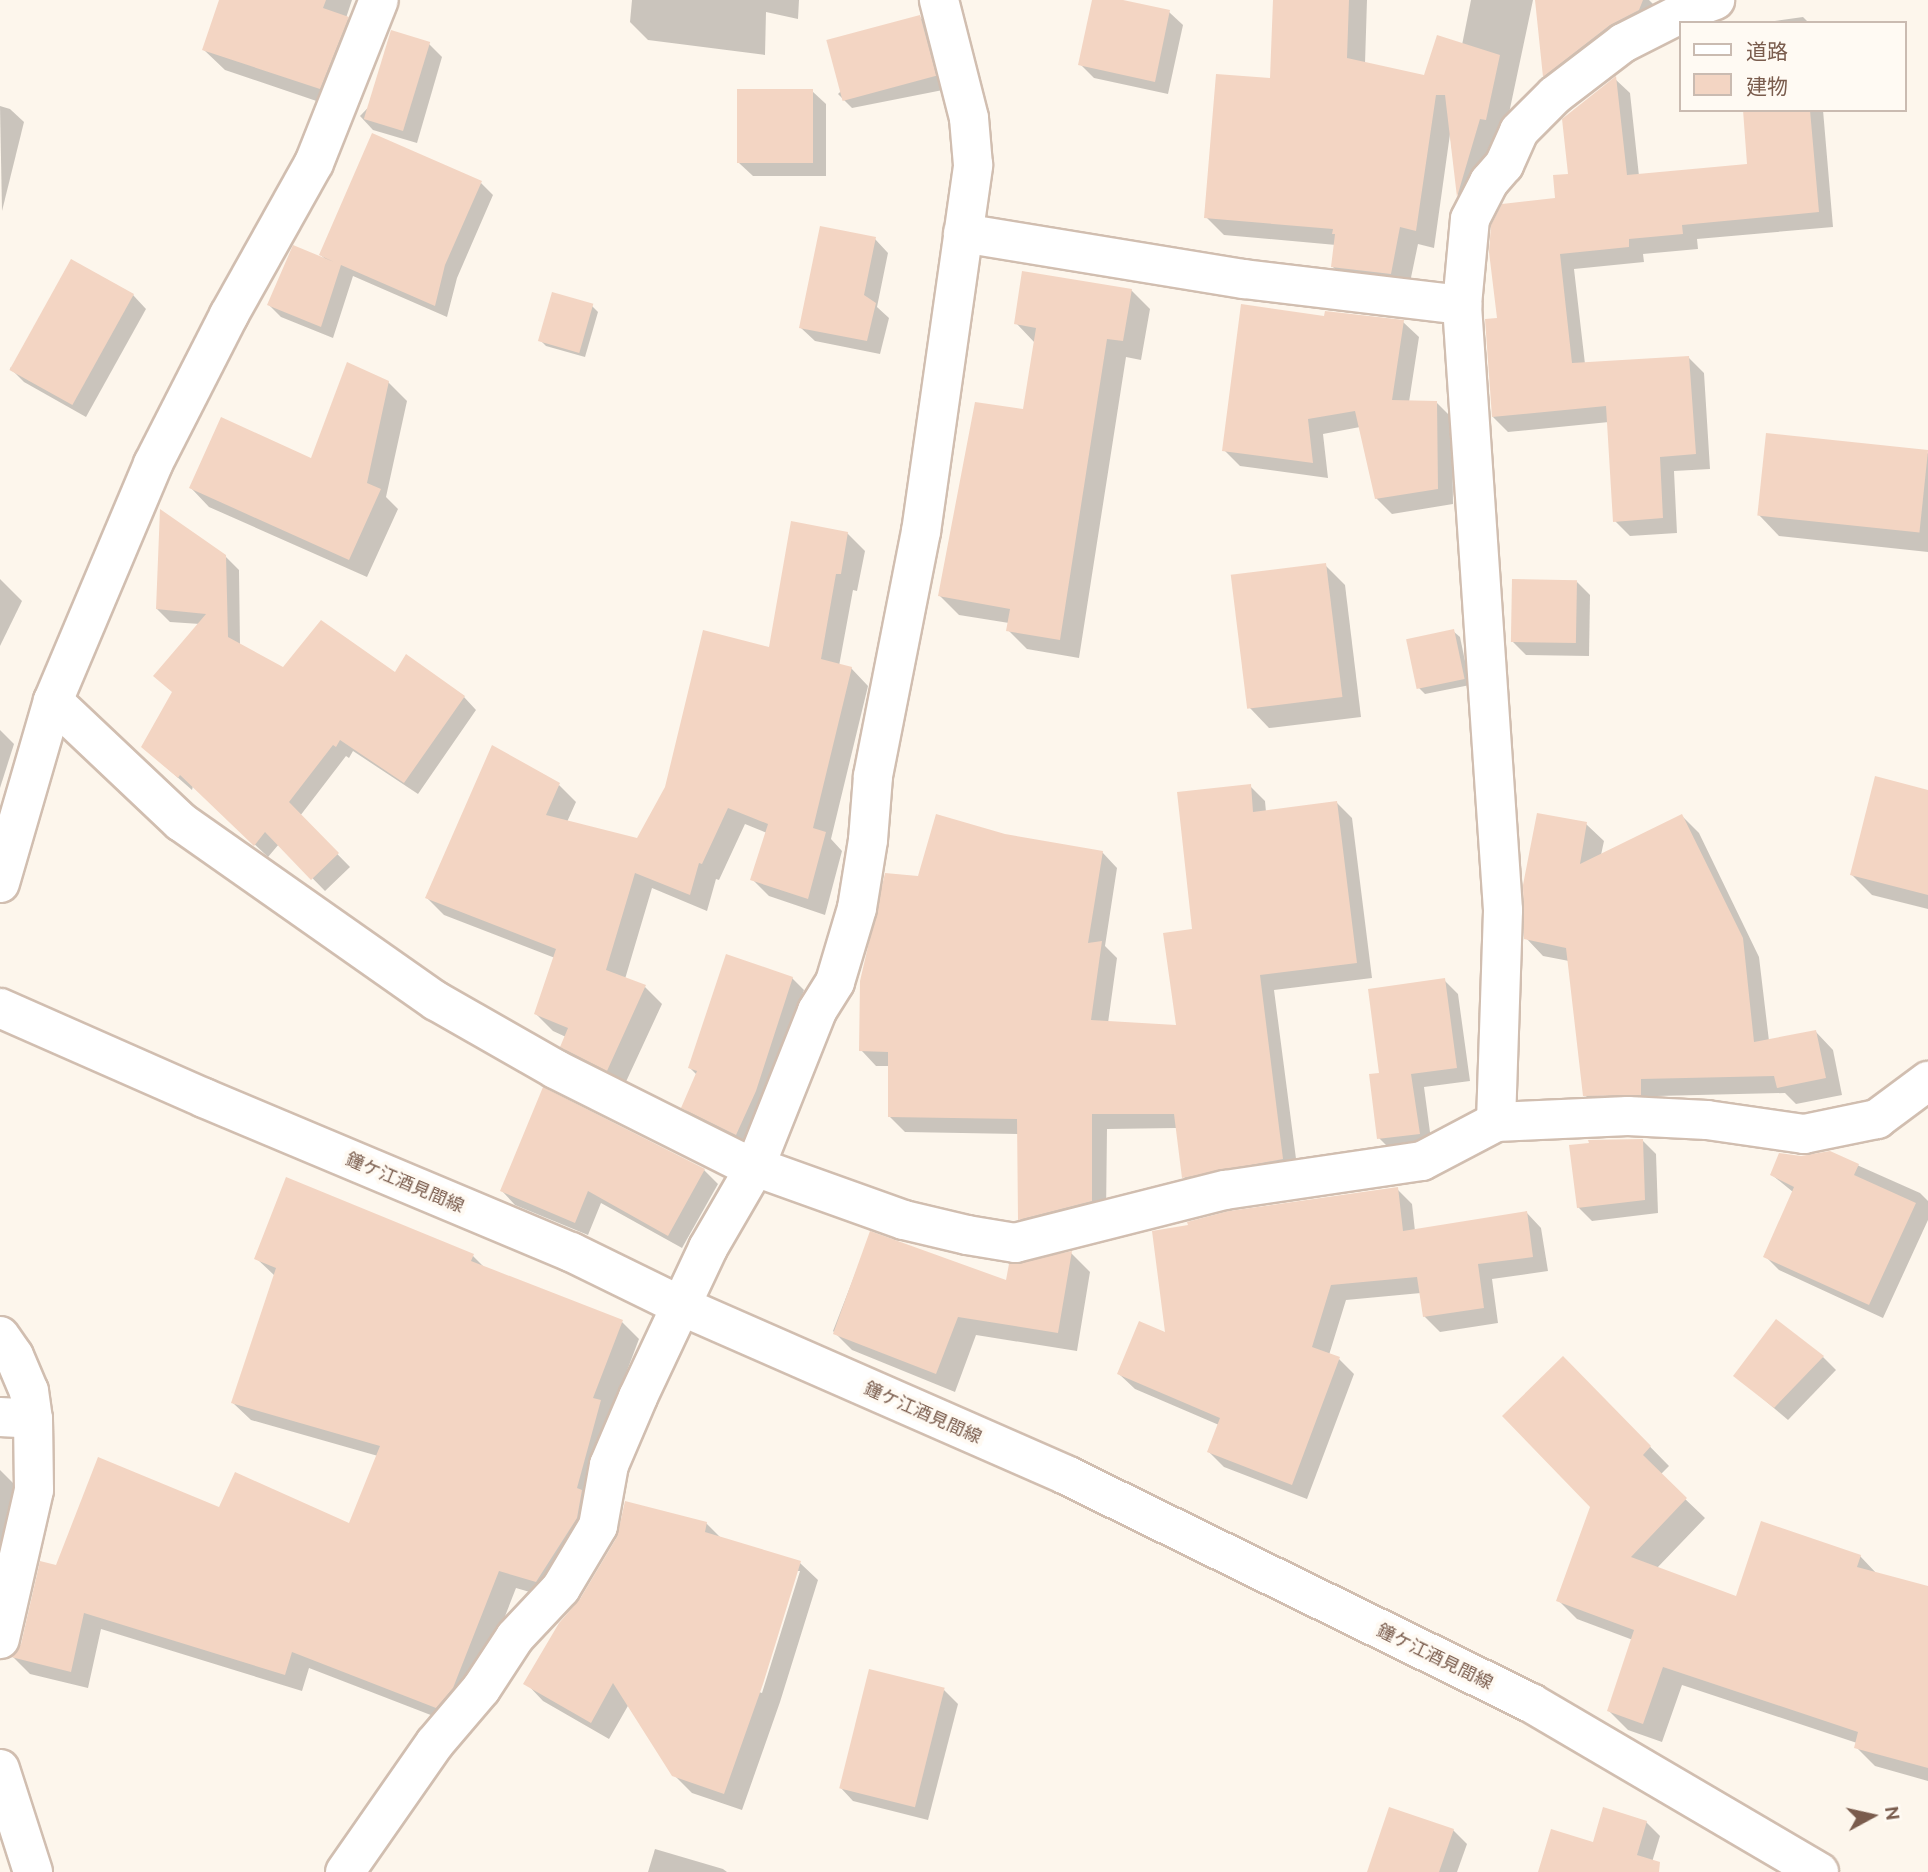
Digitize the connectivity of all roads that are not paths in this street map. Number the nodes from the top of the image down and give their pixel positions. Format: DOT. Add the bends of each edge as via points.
graph roads {
  1 [pos="379,0"];
  2 [pos="939,0"];
  3 [pos="1715,0"];
  4 [pos="963,233"];
  5 [pos="1462,305"];
  6 [pos="53,701"];
  7 [pos="0,883"];
  8 [pos="0,1008"];
  9 [pos="1928,1081"];
  10 [pos="1496,1122"];
  11 [pos="755,1167"];
  12 [pos="679,1305"];
  13 [pos="0,1336"];
  14 [pos="16,1418"];
  15 [pos="0,1639"];
  16 [pos="0,1769"];
  17 [pos="33,1872"];
  18 [pos="345,1872"];
  19 [pos="1819,1872"];
  1 -- 6 [label="street" via="314,163 153,464"];
  2 -- 4 [label="street" via="969,118 973,165"];
  3 -- 5 [label="street" via="1623,43 1519,131 1470,219"];
  4 -- 5 [label="street" via="1244,279"];
  4 -- 11 [label="street" via="921,532 873,775 857,908 835,982 817,1012"];
  5 -- 10 [label="street" via="1503,909"];
  6 -- 7 [label="street"];
  6 -- 11 [label="street" via="181,822 436,1001 555,1069"];
  8 -- 12 [label="street, 鐘ケ江酒見間線" via="571,1252"];
  9 -- 10 [label="street" via="1877,1119 1804,1134 1707,1120 1628,1116"];
  10 -- 11 [label="street" via="1422,1161 1225,1190 1015,1243 904,1220"];
  11 -- 12 [label="street"];
  12 -- 18 [label="street" via="609,1465 598,1526 561,1588 515,1637"];
  12 -- 19 [label="street, 鐘ケ江酒見間線" via="1066,1475 1531,1703"];
  13 -- 14 [label="street" via="29,1391"];
  14 -- 15 [label="street" via="34,1490"];
  16 -- 17 [label="street"];
}
